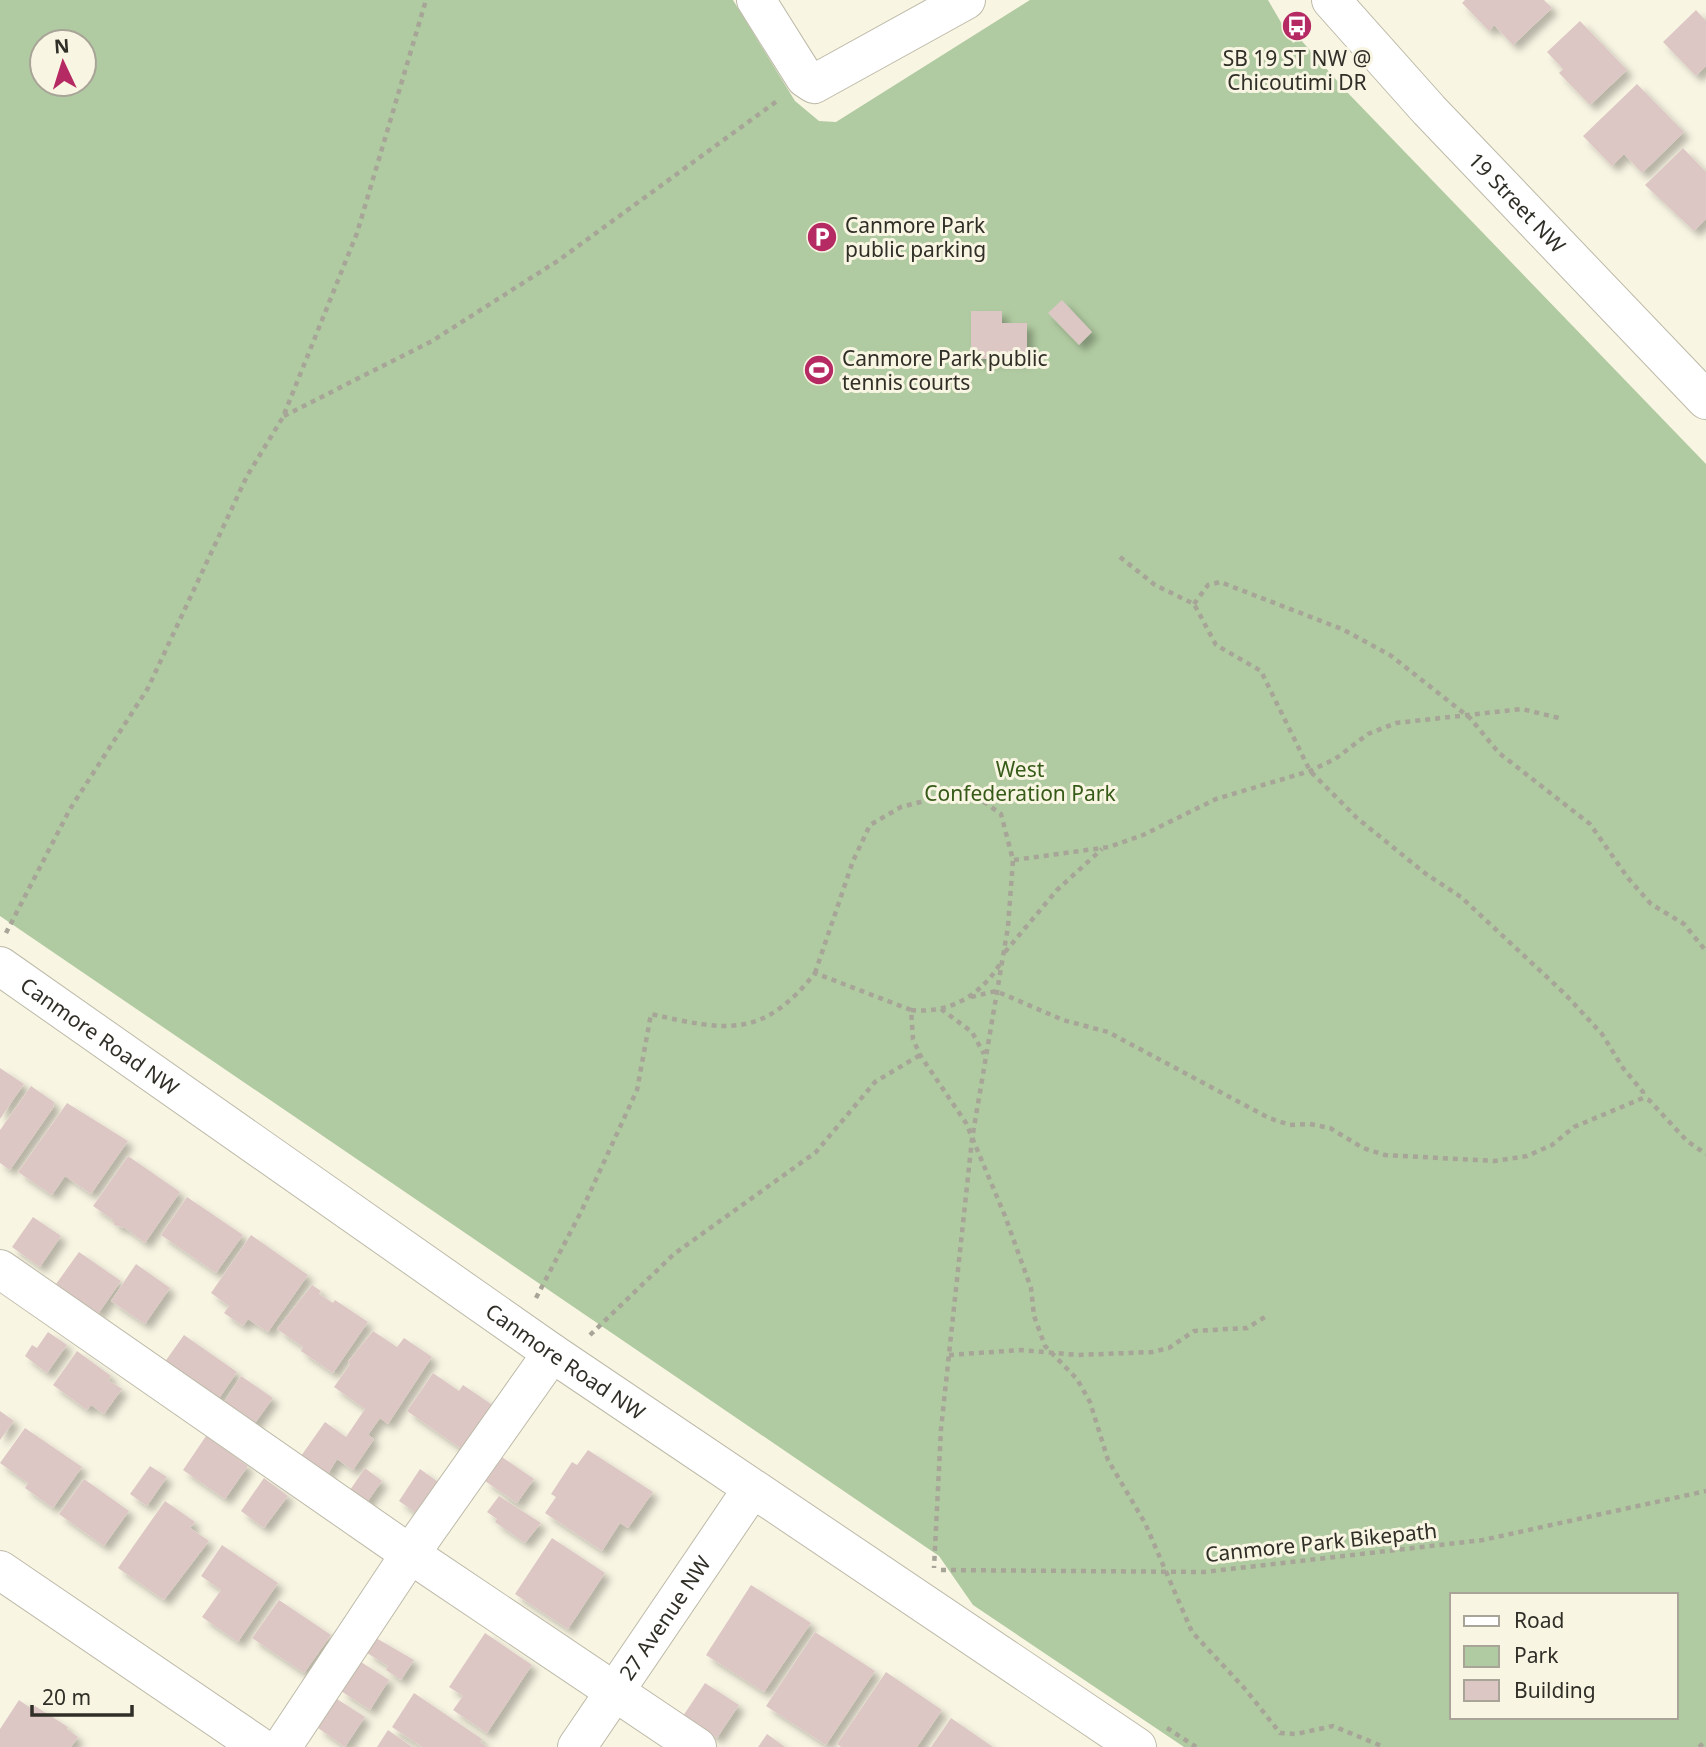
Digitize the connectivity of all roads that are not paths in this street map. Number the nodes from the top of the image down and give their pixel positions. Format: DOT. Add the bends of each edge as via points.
graph roads {
  1 [pos="756,0"];
  2 [pos="967,0"];
  3 [pos="1331,0"];
  4 [pos="1706,400"];
  5 [pos="1,963"];
  6 [pos="0,1269"];
  7 [pos="552,1353"];
  8 [pos="752,1489"];
  9 [pos="410,1554"];
  10 [pos="0,1570"];
  11 [pos="615,1691"];
  12 [pos="260,1747"];
  13 [pos="282,1747"];
  14 [pos="577,1747"];
  15 [pos="697,1747"];
  16 [pos="1137,1747"];
  1 -- 2 [label="street" via="805,78 814,84"];
  3 -- 4 [label="street, 19 Street NW" via="1429,110"];
  5 -- 7 [label="street, Canmore Road NW"];
  6 -- 9 [label="street"];
  7 -- 8 [label="street, Canmore Road NW"];
  7 -- 9 [label="street"];
  8 -- 11 [label="street, 27 Avenue NW"];
  8 -- 16 [label="street, Canmore Road NW"];
  9 -- 11 [label="street"];
  9 -- 13 [label="street"];
  10 -- 12 [label="street"];
  11 -- 14 [label="street, 27 Avenue NW"];
  11 -- 15 [label="street"];
}
